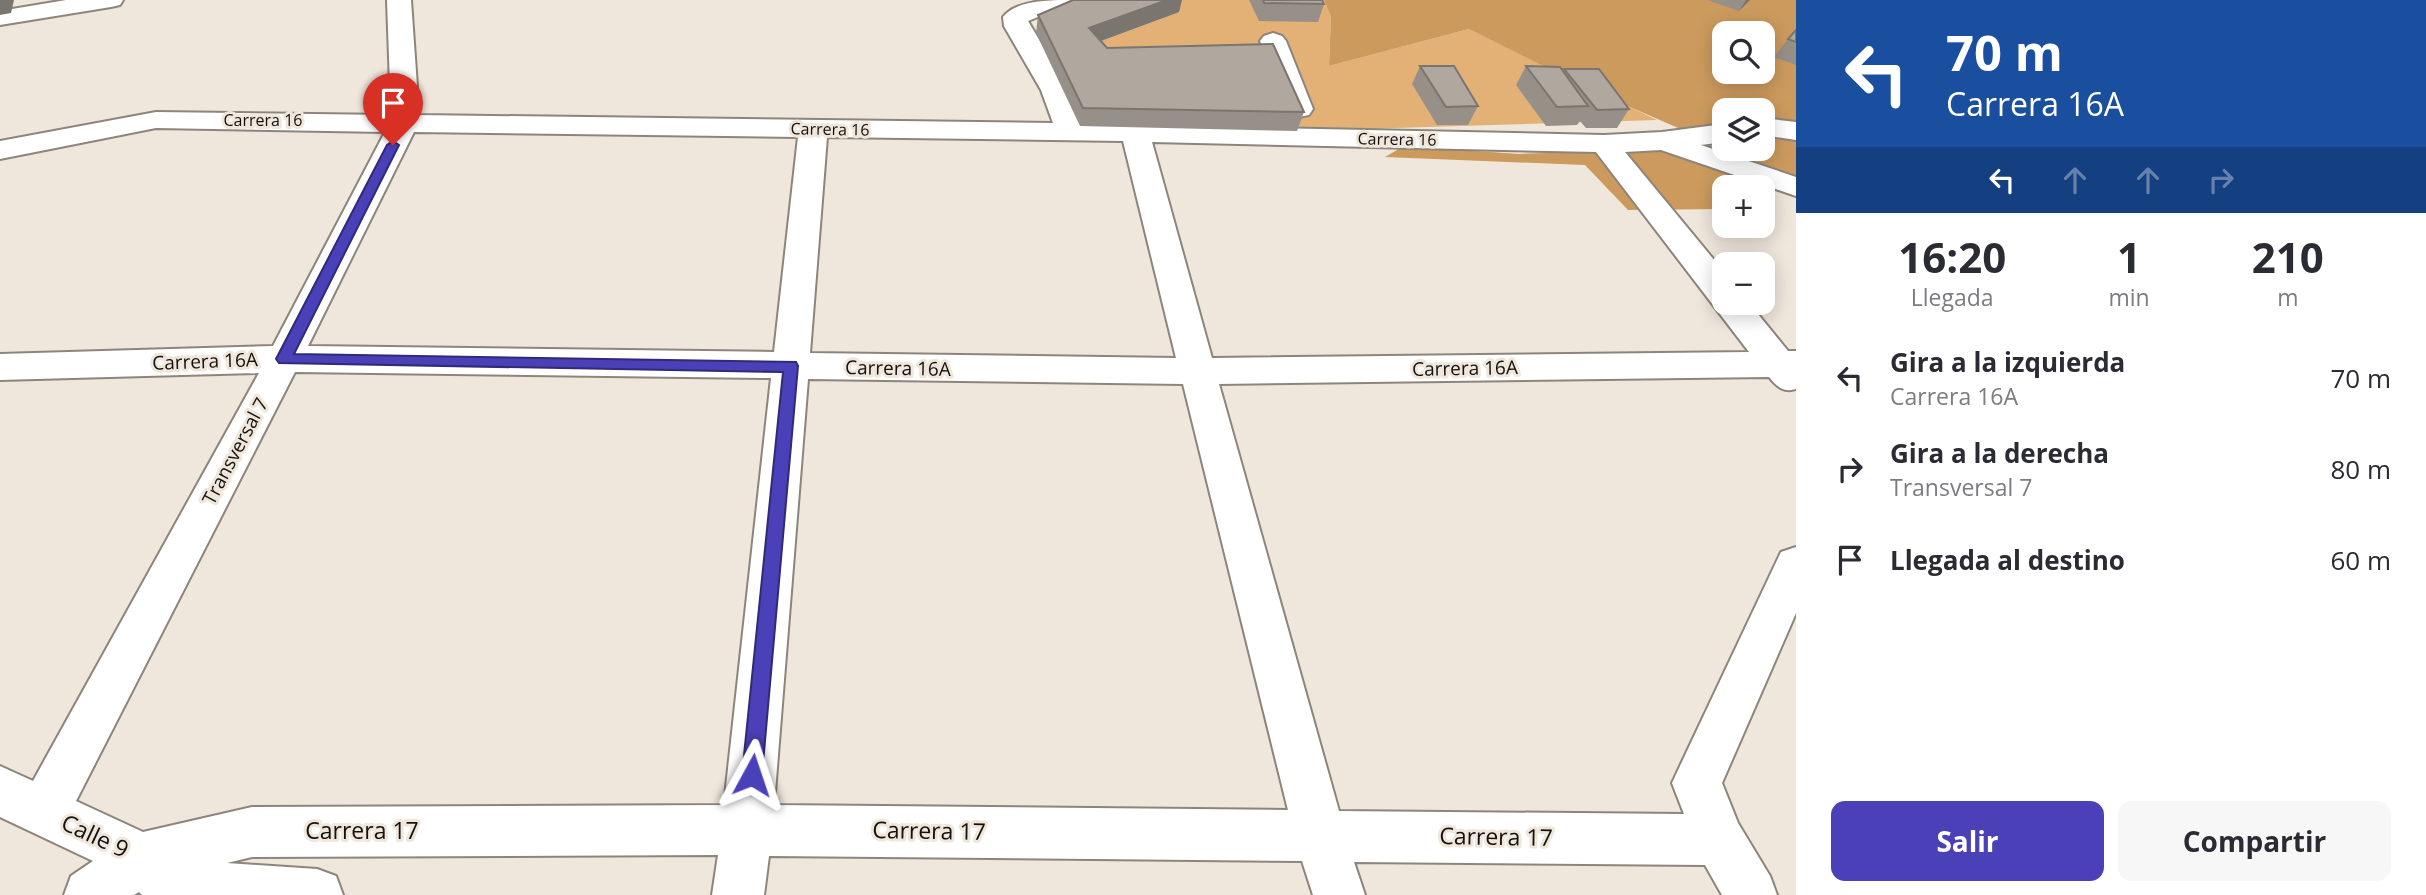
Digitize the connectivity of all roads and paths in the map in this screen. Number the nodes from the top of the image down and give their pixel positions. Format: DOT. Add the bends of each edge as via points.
graph roads {
  1 [pos="111,0"];
  2 [pos="399,0"];
  3 [pos="1059,0"];
  4 [pos="0,18"];
  5 [pos="1273,41"];
  6 [pos="405,121"];
  7 [pos="1775,127"];
  8 [pos="813,129"];
  9 [pos="1796,131"];
  10 [pos="1070,133"];
  11 [pos="1135,133"];
  12 [pos="1712,134"];
  13 [pos="1310,137"];
  14 [pos="1662,141"];
  15 [pos="1604,144"];
  16 [pos="0,150"];
  17 [pos="1796,187"];
  18 [pos="1712,280"];
  19 [pos="1741,315"];
  20 [pos="284,359"];
  21 [pos="790,366"];
  22 [pos="0,367"];
  23 [pos="1199,371"];
  24 [pos="1790,371"];
  25 [pos="1796,565"];
  26 [pos="21,801"];
  27 [pos="747,830"];
  28 [pos="1320,835"];
  29 [pos="1719,840"];
  30 [pos="142,858"];
  31 [pos="90,895"];
  32 [pos="179,895"];
  33 [pos="317,895"];
  34 [pos="738,895"];
  35 [pos="1339,895"];
  36 [pos="1751,895"];
  1 -- 4 [label="street"];
  2 -- 6 [label="street, Transversal 7"];
  3 -- 10 [label="street" via="1015,17 1055,90"];
  5 -- 13 [label="street"];
  6 -- 8 [label="street, Carrera 16"];
  6 -- 16 [label="street, Carrera 16" via="156,120"];
  6 -- 20 [label="street, Transversal 7"];
  7 -- 9 [label="street"];
  8 -- 10 [label="street, Carrera 16"];
  8 -- 21 [label="street"];
  10 -- 11 [label="street, Carrera 16"];
  11 -- 13 [label="street, Carrera 16"];
  11 -- 23 [label="street"];
  12 -- 14 [label="street, Carrera 16"];
  13 -- 15 [label="street, Carrera 16"];
  14 -- 15 [label="street, Carrera 16"];
  14 -- 17 [label="street"];
  15 -- 18 [label="street"];
  19 -- 24 [label="street"];
  20 -- 21 [label="street, Carrera 16A"];
  20 -- 22 [label="street, Carrera 16A"];
  20 -- 26 [label="street, Transversal 7"];
  21 -- 23 [label="street, Carrera 16A"];
  21 -- 27 [label="street"];
  23 -- 24 [label="street, Carrera 16A"];
  23 -- 28 [label="street"];
  25 -- 29 [label="street" via="1697,783"];
  26 -- 30 [label="street, Calle 9"];
  27 -- 28 [label="street, Carrera 17"];
  27 -- 30 [label="street, Carrera 17" via="252,832"];
  27 -- 34 [label="street"];
  28 -- 29 [label="street, Carrera 17"];
  28 -- 35 [label="street"];
  29 -- 36 [label="street"];
  30 -- 31 [label="street, Carrera 17"];
  30 -- 32 [label="street, Calle 9"];
  30 -- 33 [label="street" via="233,892"];
}
